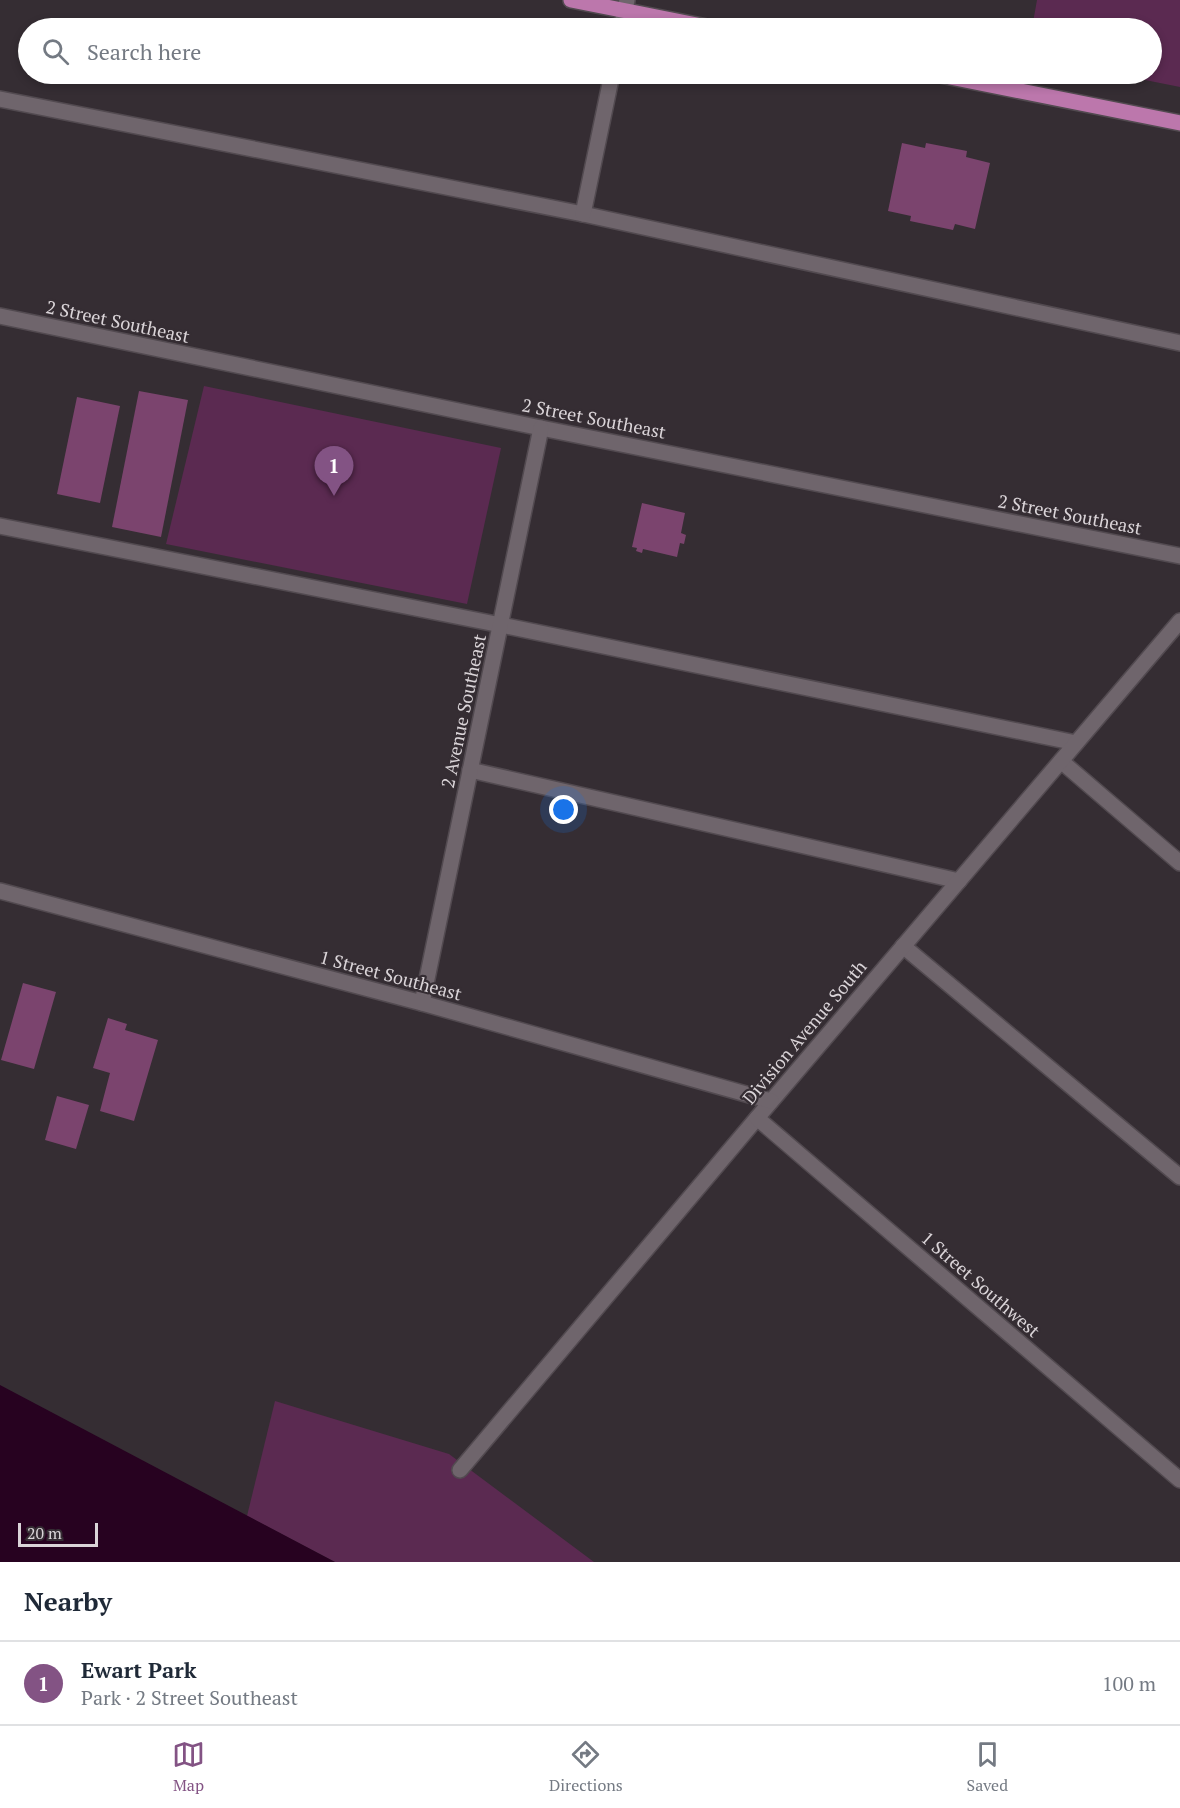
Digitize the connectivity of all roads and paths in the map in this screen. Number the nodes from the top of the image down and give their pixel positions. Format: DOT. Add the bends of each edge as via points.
graph roads {
  1 [pos="571,0"];
  2 [pos="626,5"];
  3 [pos="675,18"];
  4 [pos="610,84"];
  5 [pos="985,84"];
  6 [pos="0,99"];
  7 [pos="1180,123"];
  8 [pos="583,214"];
  9 [pos="0,316"];
  10 [pos="1180,343"];
  11 [pos="541,428"];
  12 [pos="0,526"];
  13 [pos="1180,556"];
  14 [pos="1180,621"];
  15 [pos="501,625"];
  16 [pos="1076,743"];
  17 [pos="1061,761"];
  18 [pos="470,770"];
  19 [pos="1180,863"];
  20 [pos="959,881"];
  21 [pos="0,891"];
  22 [pos="903,946"];
  23 [pos="422,1003"];
  24 [pos="771,1101"];
  25 [pos="757,1118"];
  26 [pos="1180,1177"];
  27 [pos="460,1470"];
  28 [pos="1180,1480"];
  1 -- 2 [label="main road"];
  2 -- 3 [label="main road"];
  4 -- 8 [label="street"];
  5 -- 7 [label="main road"];
  6 -- 8 [label="street"];
  8 -- 10 [label="street"];
  9 -- 11 [label="street, 2 Street Southeast"];
  11 -- 13 [label="street, 2 Street Southeast"];
  11 -- 15 [label="street, 2 Avenue Southeast"];
  12 -- 15 [label="street"];
  14 -- 16 [label="street, Division Avenue South"];
  15 -- 16 [label="street"];
  15 -- 18 [label="street, 2 Avenue Southeast"];
  16 -- 17 [label="street, Division Avenue South"];
  17 -- 19 [label="street"];
  17 -- 20 [label="street, Division Avenue South"];
  18 -- 20 [label="street"];
  18 -- 23 [label="street, 2 Avenue Southeast"];
  20 -- 22 [label="street, Division Avenue South"];
  21 -- 23 [label="street, 1 Street Southeast"];
  22 -- 24 [label="street, Division Avenue South"];
  22 -- 26 [label="street"];
  23 -- 24 [label="street, 1 Street Southeast"];
  24 -- 25 [label="street, Division Avenue South"];
  25 -- 27 [label="street, Division Avenue South"];
  25 -- 28 [label="street, 1 Street Southwest"];
}
